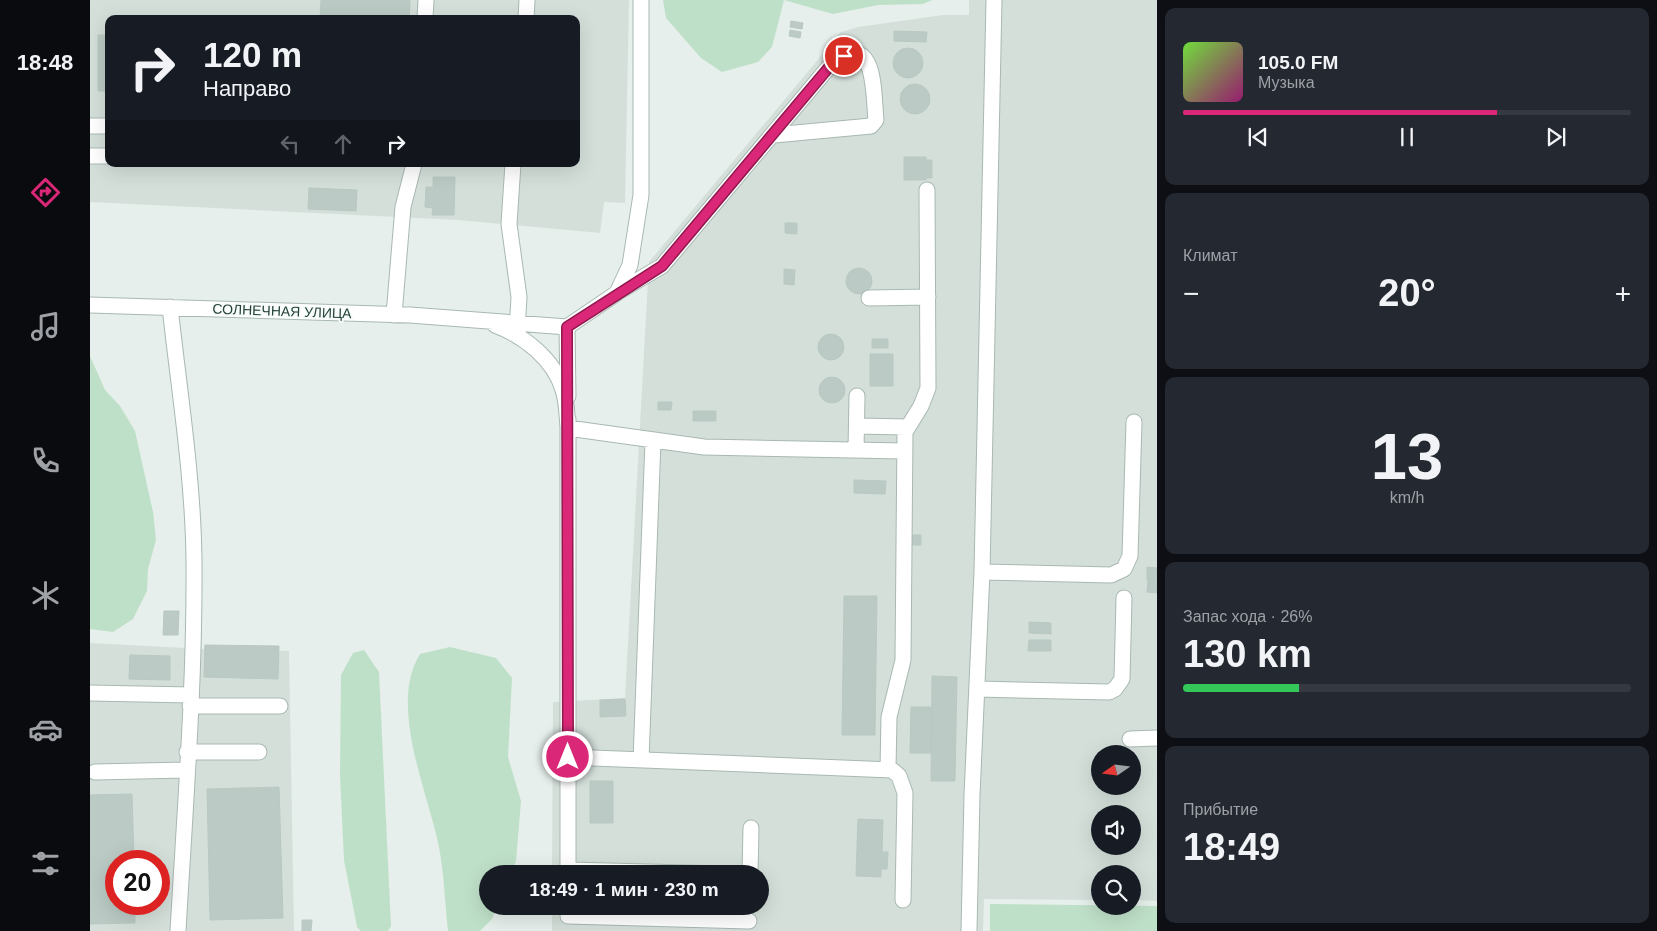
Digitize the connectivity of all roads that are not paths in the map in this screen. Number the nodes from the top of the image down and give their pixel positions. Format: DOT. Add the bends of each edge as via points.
graph roads {
  1 [pos="426,0"];
  2 [pos="527,0"];
  3 [pos="641,0"];
  4 [pos="994,0"];
  5 [pos="425,15"];
  6 [pos="526,15"];
  7 [pos="90,126"];
  8 [pos="105,126"];
  9 [pos="774,135"];
  10 [pos="90,156"];
  11 [pos="105,156"];
  12 [pos="413,167"];
  13 [pos="513,167"];
  14 [pos="927,190"];
  15 [pos="617,293"];
  16 [pos="928,297"];
  17 [pos="869,298"];
  18 [pos="90,305"];
  19 [pos="170,307"];
  20 [pos="394,315"];
  21 [pos="567,327"];
  22 [pos="517,329"];
  23 [pos="857,396"];
  24 [pos="1134,422"];
  25 [pos="857,426"];
  26 [pos="907,427"];
  27 [pos="568,428"];
  28 [pos="652,440"];
  29 [pos="856,450"];
  30 [pos="904,451"];
  31 [pos="982,572"];
  32 [pos="1124,598"];
  33 [pos="977,689"];
  34 [pos="90,693"];
  35 [pos="190,700"];
  36 [pos="280,706"];
  37 [pos="1157,738"];
  38 [pos="1130,739"];
  39 [pos="188,752"];
  40 [pos="259,752"];
  41 [pos="568,757"];
  42 [pos="641,760"];
  43 [pos="888,769"];
  44 [pos="186,770"];
  45 [pos="95,772"];
  46 [pos="752,828"];
  47 [pos="568,865"];
  48 [pos="750,865"];
  49 [pos="903,900"];
  50 [pos="568,918"];
  51 [pos="749,919"];
  52 [pos="178,931"];
  53 [pos="969,931"];
  1 -- 5 [label="street"];
  2 -- 6 [label="street"];
  3 -- 15 [label="street" via="641,195 630,265"];
  4 -- 31 [label="street"];
  7 -- 8 [label="street"];
  9 -- 9 [label="street" via="833,62 850,53 866,58 871,70 874,123 865,127"];
  9 -- 15 [label="street" via="662,266"];
  10 -- 11 [label="street"];
  12 -- 20 [label="street" via="403,207"];
  13 -- 22 [label="street" via="509,224 519,297"];
  14 -- 16 [label="street"];
  15 -- 21 [label="street"];
  16 -- 17 [label="street"];
  16 -- 26 [label="street" via="928,388"];
  18 -- 19 [label="street, СОЛНЕЧНАЯ УЛИЦА"];
  19 -- 20 [label="street, СОЛНЕЧНАЯ УЛИЦА"];
  19 -- 35 [label="street" via="192,524"];
  20 -- 22 [label="street, СОЛНЕЧНАЯ УЛИЦА" via="474,320"];
  21 -- 22 [label="street"];
  21 -- 27 [label="street"];
  22 -- 27 [label="street" via="542,355 563,389"];
  23 -- 25 [label="street"];
  24 -- 31 [label="street" via="1130,556 1124,569 1111,575"];
  25 -- 26 [label="street"];
  25 -- 29 [label="street"];
  26 -- 30 [label="street"];
  27 -- 28 [label="street"];
  27 -- 41 [label="street"];
  28 -- 29 [label="street" via="704,447"];
  28 -- 42 [label="street"];
  29 -- 30 [label="street"];
  30 -- 43 [label="street" via="903,660 889,717"];
  31 -- 33 [label="street"];
  32 -- 33 [label="street" via="1122,679 1116,689 1109,692"];
  33 -- 53 [label="street"];
  34 -- 35 [label="street"];
  35 -- 36 [label="street"];
  35 -- 39 [label="street"];
  37 -- 38 [label="street"];
  39 -- 40 [label="street"];
  39 -- 44 [label="street"];
  41 -- 42 [label="street"];
  41 -- 47 [label="street"];
  42 -- 43 [label="street"];
  43 -- 49 [label="street" via="899,776 905,793"];
  44 -- 45 [label="street"];
  44 -- 52 [label="street"];
  46 -- 48 [label="street"];
  50 -- 51 [label="street"];
}
